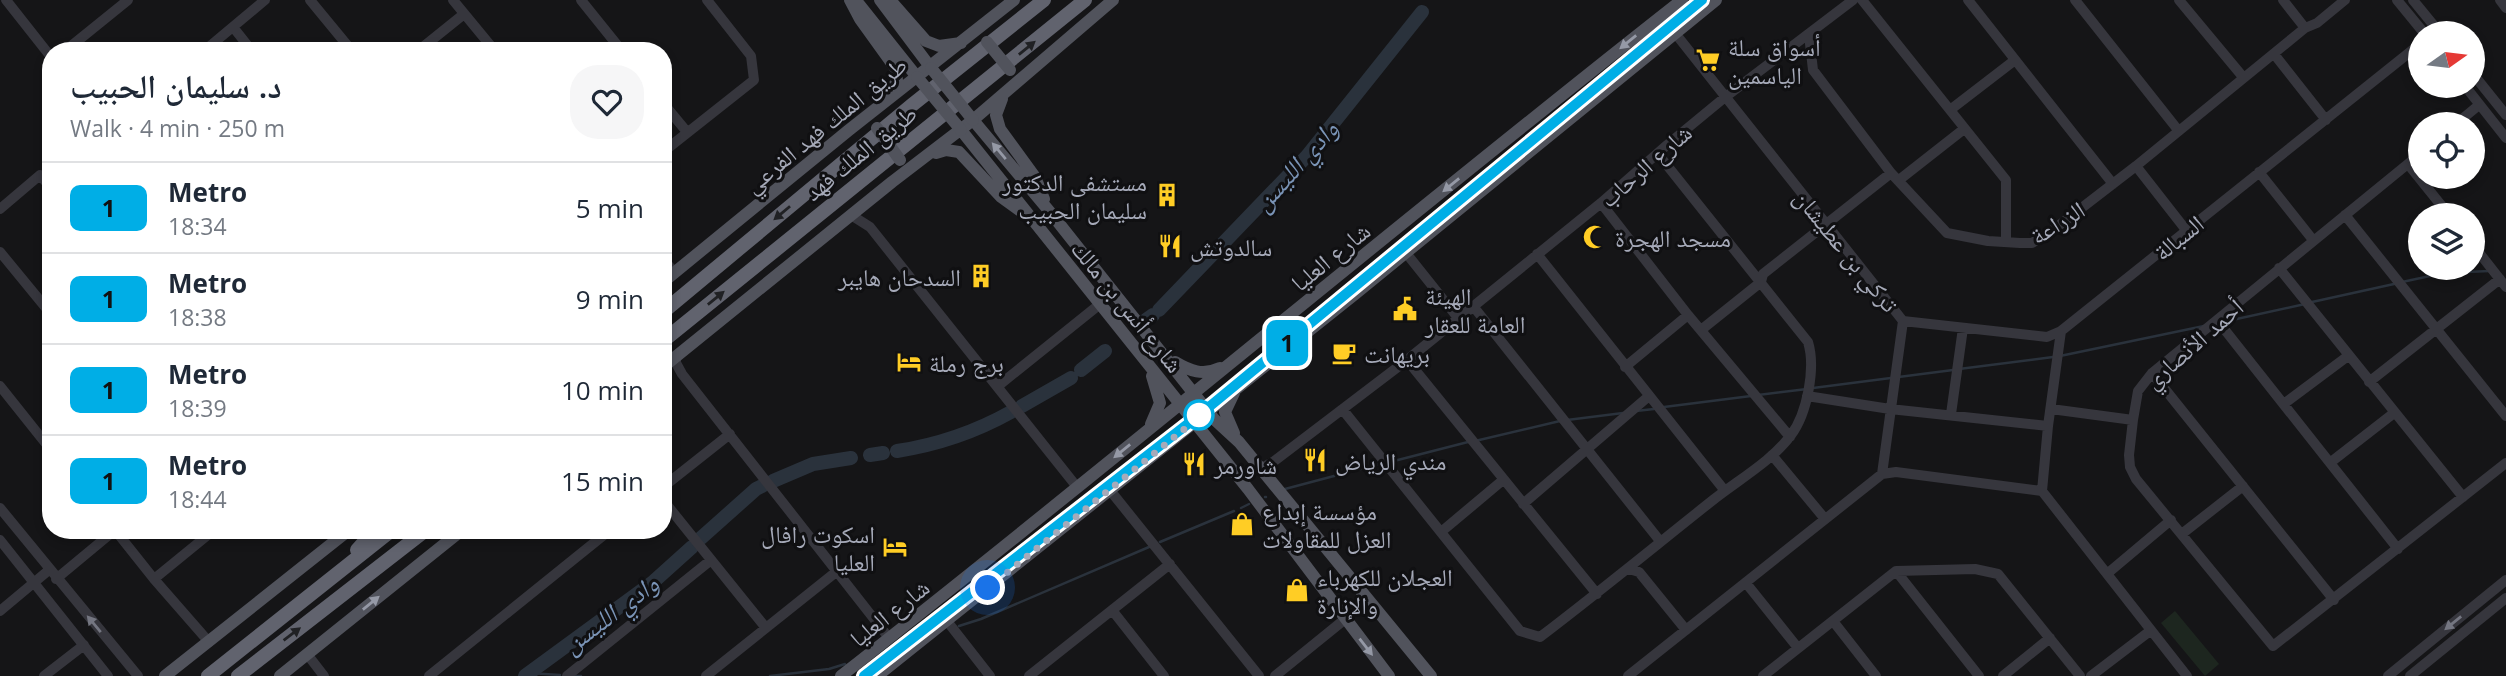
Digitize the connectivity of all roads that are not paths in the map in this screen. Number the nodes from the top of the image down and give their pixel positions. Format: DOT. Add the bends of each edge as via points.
graph roads {
  1 [pos="6,0"];
  2 [pos="108,0"];
  3 [pos="128,0"];
  4 [pos="265,0"];
  5 [pos="310,0"];
  6 [pos="453,0"];
  7 [pos="581,0"];
  8 [pos="707,0"];
  9 [pos="850,0"];
  10 [pos="855,0"];
  11 [pos="880,0"];
  12 [pos="890,0"];
  13 [pos="1014,0"];
  14 [pos="1044,0"];
  15 [pos="1086,0"];
  16 [pos="1113,0"];
  17 [pos="1682,0"];
  18 [pos="1716,0"];
  19 [pos="1853,0"];
  20 [pos="1863,0"];
  21 [pos="1968,0"];
  22 [pos="2076,0"];
  23 [pos="2179,0"];
  24 [pos="2283,0"];
  25 [pos="2345,0"];
  26 [pos="2397,0"];
  27 [pos="2413,0"];
  28 [pos="2500,0"];
  29 [pos="2506,8"];
  30 [pos="116,9"];
  31 [pos="464,14"];
  32 [pos="988,21"];
  33 [pos="2414,21"];
  34 [pos="2430,21"];
  35 [pos="233,27"];
  36 [pos="2305,28"];
  37 [pos="1675,33"];
  38 [pos="1809,35"];
  39 [pos="76,42"];
  40 [pos="215,42"];
  41 [pos="244,42"];
  42 [pos="345,42"];
  43 [pos="429,42"];
  44 [pos="487,42"];
  45 [pos="615,42"];
  46 [pos="961,43"];
  47 [pos="42,46"];
  48 [pos="2274,54"];
  49 [pos="2408,54"];
  50 [pos="2015,60"];
  51 [pos="931,68"];
  52 [pos="1026,73"];
  53 [pos="917,77"];
  54 [pos="2243,77"];
  55 [pos="2485,89"];
  56 [pos="1003,95"];
  57 [pos="1724,98"];
  58 [pos="2474,98"];
  59 [pos="2479,105"];
  60 [pos="880,106"];
  61 [pos="1950,110"];
  62 [pos="2471,112"];
  63 [pos="672,114"];
  64 [pos="2506,115"];
  65 [pos="2326,120"];
  66 [pos="973,121"];
  67 [pos="849,130"];
  68 [pos="961,130"];
  69 [pos="1965,130"];
  70 [pos="2178,130"];
  71 [pos="687,132"];
  72 [pos="2506,138"];
  73 [pos="672,144"];
  74 [pos="1658,154"];
  75 [pos="2408,164"];
  76 [pos="914,166"];
  77 [pos="2136,166"];
  78 [pos="2259,172"];
  79 [pos="1895,176"];
  80 [pos="42,177"];
  81 [pos="892,183"];
  82 [pos="2113,184"];
  83 [pos="2428,189"];
  84 [pos="1601,203"];
  85 [pos="2439,203"];
  86 [pos="0,209"];
  87 [pos="1050,212"];
  88 [pos="851,215"];
  89 [pos="2344,215"];
  90 [pos="1035,223"];
  91 [pos="1826,224"];
  92 [pos="2186,230"];
  93 [pos="2313,240"];
  94 [pos="2006,242"];
  95 [pos="0,252"];
  96 [pos="1406,253"];
  97 [pos="1537,254"];
  98 [pos="2485,260"];
  99 [pos="2279,268"];
  100 [pos="672,270"];
  101 [pos="675,273"];
  102 [pos="672,275"];
  103 [pos="1761,282"];
  104 [pos="2503,283"];
  105 [pos="42,303"];
  106 [pos="1100,304"];
  107 [pos="672,305"];
  108 [pos="1473,306"];
  109 [pos="1688,315"];
  110 [pos="1458,318"];
  111 [pos="2217,320"];
  112 [pos="1903,321"];
  113 [pos="1963,328"];
  114 [pos="1701,330"];
  115 [pos="2435,330"];
  116 [pos="2061,331"];
  117 [pos="672,334"];
  118 [pos="676,356"];
  119 [pos="2348,356"];
  120 [pos="1166,357"];
  121 [pos="672,359"];
  122 [pos="1407,360"];
  123 [pos="1147,363"];
  124 [pos="1225,366"];
  125 [pos="1625,367"];
  126 [pos="2152,373"];
  127 [pos="2369,382"];
  128 [pos="1240,385"];
  129 [pos="0,386"];
  130 [pos="998,386"];
  131 [pos="1195,393"];
  132 [pos="1649,396"];
  133 [pos="1807,396"];
  134 [pos="2285,403"];
  135 [pos="1180,405"];
  136 [pos="1890,409"];
  137 [pos="2051,409"];
  138 [pos="1208,410"];
  139 [pos="1343,410"];
  140 [pos="2394,413"];
  141 [pos="1951,414"];
  142 [pos="2506,416"];
  143 [pos="2133,419"];
  144 [pos="1193,422"];
  145 [pos="2048,426"];
  146 [pos="1148,430"];
  147 [pos="730,434"];
  148 [pos="1790,437"];
  149 [pos="42,439"];
  150 [pos="1239,442"];
  151 [pos="1588,450"];
  152 [pos="1772,454"];
  153 [pos="2331,462"];
  154 [pos="2506,463"];
  155 [pos="1259,469"];
  156 [pos="1882,474"];
  157 [pos="672,480"];
  158 [pos="1503,480"];
  159 [pos="2243,486"];
  160 [pos="1077,487"];
  161 [pos="1109,488"];
  162 [pos="1725,491"];
  163 [pos="2042,491"];
  164 [pos="2463,497"];
  165 [pos="1523,504"];
  166 [pos="0,508"];
  167 [pos="672,511"];
  168 [pos="1825,519"];
  169 [pos="2171,520"];
  170 [pos="1440,532"];
  171 [pos="2183,533"];
  172 [pos="103,539"];
  173 [pos="122,539"];
  174 [pos="203,539"];
  175 [pos="338,539"];
  176 [pos="367,539"];
  177 [pos="382,539"];
  178 [pos="415,539"];
  179 [pos="425,539"];
  180 [pos="451,539"];
  181 [pos="599,539"];
  182 [pos="0,540"];
  183 [pos="1660,541"];
  184 [pos="2398,549"];
  185 [pos="711,560"];
  186 [pos="1170,564"];
  187 [pos="377,569"];
  188 [pos="1629,569"];
  189 [pos="1896,571"];
  190 [pos="836,572"];
  191 [pos="2108,573"];
  192 [pos="53,575"];
  193 [pos="154,579"];
  194 [pos="330,580"];
  195 [pos="2506,580"];
  196 [pos="1746,583"];
  197 [pos="34,584"];
  198 [pos="1597,594"];
  199 [pos="2334,600"];
  200 [pos="2504,602"];
  201 [pos="1112,610"];
  202 [pos="0,611"];
  203 [pos="1344,620"];
  204 [pos="947,621"];
  205 [pos="1833,621"];
  206 [pos="766,628"];
  207 [pos="1686,631"];
  208 [pos="2150,631"];
  209 [pos="889,638"];
  210 [pos="2050,638"];
  211 [pos="209,642"];
  212 [pos="249,643"];
  213 [pos="84,645"];
  214 [pos="1798,648"];
  215 [pos="307,654"];
  216 [pos="435,674"];
  217 [pos="1766,675"];
  218 [pos="44,676"];
  219 [pos="107,676"];
  220 [pos="138,676"];
  221 [pos="165,676"];
  222 [pos="197,676"];
  223 [pos="208,676"];
  224 [pos="240,676"];
  225 [pos="280,676"];
  226 [pos="324,676"];
  227 [pos="567,676"];
  228 [pos="706,676"];
  229 [pos="841,676"];
  230 [pos="877,676"];
  231 [pos="990,676"];
  232 [pos="1029,676"];
  233 [pos="1164,676"];
  234 [pos="1259,676"];
  235 [pos="1275,676"];
  236 [pos="1388,676"];
  237 [pos="1431,676"];
  238 [pos="1628,676"];
  239 [pos="1876,676"];
  240 [pos="1979,676"];
  241 [pos="2003,676"];
  242 [pos="2080,676"];
  243 [pos="2091,676"];
  244 [pos="2187,676"];
  245 [pos="2388,676"];
  246 [pos="2410,676"];
  1 -- 47 [label="street"];
  2 -- 30 [label="street"];
  3 -- 30 [label="street"];
  4 -- 35 [label="street"];
  5 -- 42 [label="street"];
  6 -- 31 [label="street"];
  7 -- 45 [label="street"];
  8 -- 71 [label="street" via="751,56 754,80"];
  9 -- 60 [label="main road" via="896,69 897,81"];
  10 -- 53 [label="main road, شارع أنس بن مالك"];
  11 -- 51 [label="main road"];
  12 -- 46 [label="main road" via="926,41 939,46"];
  13 -- 32 [label="main road, طريق الملك فهد الفرعي"];
  14 -- 107 [label="highway, طريق الملك فهد, one-way"];
  117 -- 15 [label="highway, طريق الملك فهد, one-way"];
  16 -- 52 [label="main road"];
  17 -- 124 [label="main road, شارع العليا, one-way"];
  18 -- 37 [label="main road, شارع العليا"];
  19 -- 38 [label="street, شارع الرحاب"];
  20 -- 61 [label="street"];
  21 -- 50 [label="street"];
  22 -- 70 [label="street"];
  23 -- 54 [label="street"];
  24 -- 36 [label="street"];
  25 -- 36 [label="street, الزراعة"];
  26 -- 33 [label="street"];
  27 -- 34 [label="street"];
  28 -- 29 [label="street"];
  30 -- 39 [label="street"];
  31 -- 43 [label="street"];
  31 -- 44 [label="street"];
  32 -- 46 [label="main road, طريق الملك فهد الفرعي"];
  32 -- 52 [label="main road, bridge" via="987,41 1010,70"];
  35 -- 40 [label="street"];
  35 -- 41 [label="street"];
  36 -- 48 [label="street, الزراعة"];
  37 -- 57 [label="street, تركي بن عطيشان"];
  37 -- 96 [label="main road, شارع العليا"];
  38 -- 57 [label="street, شارع الرحاب"];
  38 -- 79 [label="street, الزراعة" via="1813,70"];
  46 -- 51 [label="main road, طريق الملك فهد الفرعي"];
  48 -- 54 [label="street, الزراعة"];
  48 -- 65 [label="street"];
  49 -- 65 [label="street, السبالة"];
  50 -- 61 [label="street"];
  50 -- 82 [label="street"];
  51 -- 53 [label="main road, طريق الملك فهد الفرعي"];
  51 -- 66 [label="main road, bridge"];
  52 -- 56 [label="main road"];
  53 -- 60 [label="main road, طريق الملك فهد الفرعي"];
  53 -- 68 [label="main road, شارع أنس بن مالك, bridge"];
  54 -- 70 [label="street, الزراعة"];
  55 -- 64 [label="street"];
  56 -- 66 [label="main road"];
  56 -- 87 [label="main road" via="996,115 1000,129 1035,177"];
  57 -- 74 [label="street, شارع الرحاب"];
  57 -- 91 [label="street, تركي بن عطيشان"];
  58 -- 59 [label="street"];
  59 -- 62 [label="street"];
  59 -- 72 [label="street"];
  60 -- 67 [label="main road, طريق الملك فهد الفرعي"];
  61 -- 69 [label="street"];
  63 -- 71 [label="street"];
  65 -- 78 [label="street, السبالة"];
  66 -- 68 [label="main road"];
  87 -- 66 [label="main road, one-way"];
  67 -- 81 [label="main road, bridge" via="867,123 877,128 900,160 900,171"];
  67 -- 101 [label="main road, طريق الملك فهد الفرعي"];
  68 -- 76 [label="main road"];
  68 -- 90 [label="main road, شارع أنس بن مالك"];
  69 -- 79 [label="street"];
  69 -- 94 [label="street" via="2006,180"];
  70 -- 77 [label="street, الزراعة"];
  71 -- 73 [label="street"];
  74 -- 84 [label="street, شارع الرحاب"];
  74 -- 103 [label="street"];
  75 -- 89 [label="street, أحمد الأنصاري"];
  76 -- 81 [label="main road"];
  76 -- 90 [label="main road" via="946,150 959,152 1001,197"];
  77 -- 82 [label="street, الزراعة"];
  77 -- 92 [label="street"];
  78 -- 92 [label="street, السبالة"];
  78 -- 93 [label="street"];
  79 -- 91 [label="street"];
  79 -- 94 [label="street, الزراعة" via="1947,233"];
  80 -- 86 [label="street"];
  81 -- 88 [label="main road"];
  82 -- 94 [label="street, الزراعة" via="2032,243"];
  83 -- 85 [label="street"];
  84 -- 97 [label="street, شارع الرحاب"];
  84 -- 109 [label="street"];
  87 -- 120 [label="main road"];
  88 -- 118 [label="main road"];
  88 -- 130 [label="street" via="870,227"];
  89 -- 93 [label="street, أحمد الأنصاري"];
  89 -- 115 [label="street"];
  90 -- 106 [label="main road, شارع أنس بن مالك"];
  91 -- 103 [label="street" via="1763,274"];
  91 -- 112 [label="street, تركي بن عطيشان"];
  92 -- 116 [label="street, السبالة"];
  93 -- 99 [label="street, أحمد الأنصاري"];
  95 -- 105 [label="street"];
  96 -- 110 [label="street"];
  96 -- 128 [label="main road, شارع العليا"];
  97 -- 108 [label="street, شارع الرحاب"];
  97 -- 125 [label="street"];
  98 -- 104 [label="street"];
  99 -- 111 [label="street, أحمد الأنصاري"];
  99 -- 119 [label="street"];
  100 -- 101 [label="street"];
  101 -- 102 [label="main road, طريق الملك فهد الفرعي"];
  103 -- 114 [label="street"];
  103 -- 133 [label="street" via="1808,342"];
  104 -- 115 [label="street"];
  106 -- 123 [label="main road, شارع أنس بن مالك"];
  106 -- 130 [label="street"];
  108 -- 110 [label="street, شارع الرحاب"];
  108 -- 151 [label="street"];
  109 -- 114 [label="street"];
  109 -- 125 [label="street"];
  110 -- 122 [label="street, شارع الرحاب"];
  111 -- 126 [label="street, أحمد الأنصاري"];
  111 -- 134 [label="street"];
  112 -- 113 [label="street"];
  112 -- 136 [label="street, تركي بن عطيشان"];
  113 -- 116 [label="street" via="2047,337"];
  113 -- 141 [label="street"];
  114 -- 148 [label="street"];
  115 -- 127 [label="street"];
  115 -- 142 [label="street"];
  116 -- 137 [label="street"];
  118 -- 121 [label="main road"];
  118 -- 147 [label="street" via="678,368"];
  119 -- 127 [label="street"];
  119 -- 134 [label="street"];
  120 -- 124 [label="main road" via="1199,373"];
  120 -- 131 [label="main road"];
  122 -- 139 [label="street, شارع الرحاب"];
  122 -- 158 [label="street"];
  123 -- 135 [label="main road, شارع أنس بن مالك"];
  123 -- 146 [label="main road" via="1160,403"];
  124 -- 131 [label="main road, شارع العليا"];
  125 -- 132 [label="street"];
  126 -- 143 [label="street, أحمد الأنصاري" via="2138,391"];
  126 -- 159 [label="street"];
  127 -- 140 [label="street"];
  128 -- 138 [label="main road, شارع العليا"];
  128 -- 150 [label="main road" via="1225,412"];
  129 -- 149 [label="street"];
  130 -- 160 [label="street"];
  131 -- 135 [label="main road, شارع العليا"];
  131 -- 138 [label="main road"];
  132 -- 151 [label="street"];
  132 -- 162 [label="street"];
  133 -- 136 [label="street"];
  133 -- 148 [label="street" via="1802,418"];
  134 -- 153 [label="street"];
  135 -- 144 [label="main road, شارع أنس بن مالك"];
  135 -- 146 [label="main road, شارع العليا"];
  136 -- 141 [label="street"];
  136 -- 156 [label="street, تركي بن عطيشان"];
  137 -- 143 [label="street"];
  137 -- 145 [label="street"];
  138 -- 144 [label="main road, شارع العليا"];
  138 -- 150 [label="main road"];
  139 -- 155 [label="street, شارع الرحاب"];
  139 -- 170 [label="street"];
  140 -- 153 [label="street"];
  140 -- 164 [label="street"];
  141 -- 145 [label="street"];
  143 -- 169 [label="street, أحمد الأنصاري" via="2130,467"];
  144 -- 161 [label="main road, شارع العليا"];
  144 -- 203 [label="main road, شارع أنس بن مالك"];
  145 -- 163 [label="street"];
  146 -- 160 [label="main road, شارع العليا, one-way"];
  147 -- 157 [label="street"];
  147 -- 190 [label="street"];
  148 -- 152 [label="street"];
  150 -- 155 [label="main road"];
  151 -- 165 [label="street"];
  151 -- 183 [label="street"];
  152 -- 162 [label="street"];
  152 -- 168 [label="street"];
  153 -- 184 [label="street"];
  154 -- 164 [label="street"];
  155 -- 237 [label="main road"];
  156 -- 163 [label="street"];
  156 -- 168 [label="street"];
  158 -- 165 [label="street"];
  158 -- 170 [label="street"];
  159 -- 171 [label="street"];
  159 -- 199 [label="street"];
  160 -- 209 [label="main road, شارع العليا"];
  161 -- 186 [label="street"];
  161 -- 204 [label="main road, شارع العليا"];
  162 -- 183 [label="street"];
  163 -- 191 [label="street"];
  164 -- 184 [label="street"];
  165 -- 198 [label="street"];
  166 -- 192 [label="street"];
  167 -- 185 [label="street"];
  168 -- 196 [label="street"];
  169 -- 171 [label="street, أحمد الأنصاري"];
  169 -- 191 [label="street"];
  170 -- 198 [label="street" via="1520,631 1539,637"];
  171 -- 199 [label="street, أحمد الأنصاري" via="2273,646"];
  172 -- 192 [label="street"];
  173 -- 193 [label="street"];
  174 -- 193 [label="street"];
  175 -- 211 [label="main road"];
  176 -- 194 [label="highway"];
  177 -- 194 [label="highway"];
  178 -- 187 [label="highway"];
  179 -- 187 [label="highway"];
  215 -- 180 [label="main road, one-way"];
  181 -- 216 [label="street"];
  182 -- 197 [label="street"];
  183 -- 188 [label="street"];
  184 -- 199 [label="street"];
  185 -- 206 [label="street"];
  185 -- 227 [label="street"];
  186 -- 201 [label="street"];
  186 -- 234 [label="street"];
  224 -- 187 [label="highway, one-way"];
  188 -- 198 [label="street"];
  188 -- 207 [label="street" via="1639,572"];
  189 -- 205 [label="street"];
  189 -- 210 [label="street" via="1975,569 1998,574"];
  189 -- 240 [label="street"];
  190 -- 206 [label="street"];
  190 -- 209 [label="street"];
  191 -- 208 [label="street"];
  192 -- 197 [label="street"];
  220 -- 192 [label="street, one-way"];
  193 -- 211 [label="street"];
  194 -- 212 [label="highway"];
  195 -- 245 [label="street, one-way"];
  196 -- 207 [label="street"];
  196 -- 214 [label="street"];
  197 -- 202 [label="street"];
  197 -- 213 [label="street"];
  200 -- 246 [label="street"];
  201 -- 232 [label="street"];
  201 -- 233 [label="street"];
  203 -- 235 [label="street"];
  203 -- 236 [label="main road, شارع أنس بن مالك, one-way"];
  204 -- 230 [label="main road, شارع العليا"];
  204 -- 231 [label="street"];
  205 -- 214 [label="street"];
  205 -- 239 [label="street"];
  206 -- 228 [label="street"];
  207 -- 238 [label="street"];
  208 -- 243 [label="street"];
  208 -- 244 [label="street"];
  209 -- 229 [label="main road, شارع العليا"];
  210 -- 241 [label="street"];
  210 -- 242 [label="street"];
  211 -- 221 [label="main road"];
  212 -- 222 [label="highway"];
  212 -- 223 [label="highway"];
  213 -- 218 [label="street"];
  213 -- 219 [label="street"];
  214 -- 217 [label="street"];
  215 -- 225 [label="main road"];
  215 -- 226 [label="street"];
}
